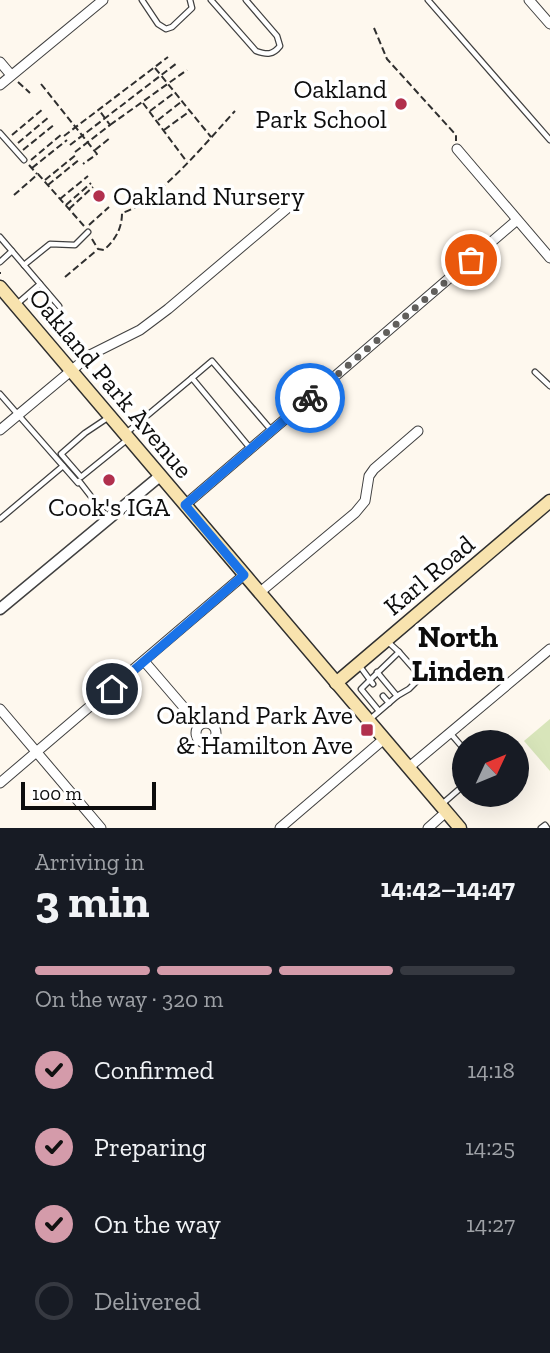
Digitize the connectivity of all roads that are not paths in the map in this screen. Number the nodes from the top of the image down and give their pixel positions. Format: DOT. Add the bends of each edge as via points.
graph roads {
  1 [pos="103,0"];
  2 [pos="142,0"];
  3 [pos="191,0"];
  4 [pos="211,0"];
  5 [pos="246,0"];
  6 [pos="428,0"];
  7 [pos="529,0"];
  8 [pos="550,24"];
  9 [pos="0,62"];
  10 [pos="11,75"];
  11 [pos="0,85"];
  12 [pos="0,133"];
  13 [pos="550,140"];
  14 [pos="457,149"];
  15 [pos="24,160"];
  16 [pos="298,200"];
  17 [pos="517,220"];
  18 [pos="88,232"];
  19 [pos="0,237"];
  20 [pos="12,251"];
  21 [pos="550,258"];
  22 [pos="0,262"];
  23 [pos="24,265"];
  24 [pos="40,284"];
  25 [pos="0,287"];
  26 [pos="15,305"];
  27 [pos="59,306"];
  28 [pos="71,371"];
  29 [pos="535,373"];
  30 [pos="192,378"];
  31 [pos="550,386"];
  32 [pos="0,394"];
  33 [pos="18,415"];
  34 [pos="110,417"];
  35 [pos="0,430"];
  36 [pos="272,430"];
  37 [pos="418,431"];
  38 [pos="126,436"];
  39 [pos="250,449"];
  40 [pos="63,466"];
  41 [pos="160,476"];
  42 [pos="79,480"];
  43 [pos="550,501"];
  44 [pos="185,505"];
  45 [pos="0,519"];
  46 [pos="108,519"];
  47 [pos="244,575"];
  48 [pos="259,593"];
  49 [pos="0,608"];
  50 [pos="387,640"];
  51 [pos="550,649"];
  52 [pos="399,652"];
  53 [pos="144,661"];
  54 [pos="358,664"];
  55 [pos="377,672"];
  56 [pos="337,682"];
  57 [pos="372,682"];
  58 [pos="361,689"];
  59 [pos="383,696"];
  60 [pos="397,696"];
  61 [pos="349,698"];
  62 [pos="389,702"];
  63 [pos="0,709"];
  64 [pos="379,711"];
  65 [pos="368,721"];
  66 [pos="199,725"];
  67 [pos="450,733"];
  68 [pos="452,735"];
  69 [pos="384,739"];
  70 [pos="37,753"];
  71 [pos="408,768"];
  72 [pos="0,783"];
  73 [pos="452,799"];
  74 [pos="443,809"];
  75 [pos="101,828"];
  76 [pos="281,828"];
  77 [pos="428,828"];
  78 [pos="460,828"];
  79 [pos="541,828"];
  80 [pos="548,828"];
  1 -- 10 [label="street"];
  2 -- 3 [label="lane" via="166,29 192,8"];
  4 -- 5 [label="lane" via="256,51 275,52 280,46 277,36"];
  6 -- 13 [label="lane"];
  7 -- 8 [label="street"];
  9 -- 10 [label="street"];
  10 -- 11 [label="street"];
  12 -- 15 [label="lane"];
  14 -- 17 [label="street"];
  16 -- 28 [label="street" via="168,309"];
  17 -- 21 [label="street"];
  17 -- 36 [label="street"];
  18 -- 23 [label="lane" via="75,245 50,244"];
  19 -- 20 [label="lane"];
  20 -- 22 [label="lane"];
  20 -- 23 [label="lane"];
  23 -- 24 [label="lane"];
  24 -- 26 [label="lane"];
  24 -- 27 [label="lane"];
  25 -- 26 [label="main road, Oakland Park Avenue"];
  26 -- 28 [label="main road, Oakland Park Avenue"];
  28 -- 33 [label="street"];
  28 -- 34 [label="main road, Oakland Park Avenue"];
  29 -- 31 [label="lane"];
  30 -- 36 [label="lane" via="212,361"];
  30 -- 38 [label="lane"];
  30 -- 39 [label="lane"];
  32 -- 33 [label="lane"];
  33 -- 35 [label="street"];
  33 -- 40 [label="lane"];
  34 -- 38 [label="main road, Oakland Park Avenue"];
  34 -- 42 [label="lane" via="61,454"];
  36 -- 39 [label="street"];
  37 -- 48 [label="street" via="374,469 365,501 355,513"];
  38 -- 41 [label="main road, Oakland Park Avenue"];
  38 -- 42 [label="lane"];
  39 -- 44 [label="street"];
  40 -- 42 [label="lane"];
  40 -- 45 [label="lane"];
  41 -- 44 [label="main road, Oakland Park Avenue"];
  41 -- 46 [label="street"];
  42 -- 46 [label="lane"];
  43 -- 50 [label="main road, Karl Road"];
  44 -- 47 [label="main road, Oakland Park Avenue"];
  46 -- 49 [label="street"];
  47 -- 48 [label="main road, Oakland Park Avenue"];
  47 -- 53 [label="street"];
  48 -- 56 [label="main road, Oakland Park Avenue"];
  50 -- 52 [label="lane"];
  50 -- 54 [label="main road, Karl Road"];
  51 -- 67 [label="street"];
  52 -- 55 [label="lane"];
  52 -- 60 [label="lane" via="421,677"];
  53 -- 66 [label="street"];
  53 -- 70 [label="street"];
  54 -- 56 [label="main road, Karl Road"];
  54 -- 57 [label="lane"];
  55 -- 57 [label="lane"];
  55 -- 60 [label="lane"];
  56 -- 61 [label="main road, Oakland Park Avenue"];
  57 -- 58 [label="lane"];
  58 -- 61 [label="lane"];
  58 -- 64 [label="lane"];
  59 -- 62 [label="lane"];
  60 -- 62 [label="lane"];
  61 -- 65 [label="main road, Oakland Park Avenue"];
  62 -- 64 [label="lane"];
  63 -- 70 [label="street"];
  64 -- 65 [label="lane"];
  65 -- 69 [label="main road, Oakland Park Avenue"];
  67 -- 68 [label="lane"];
  67 -- 71 [label="street"];
  69 -- 71 [label="main road, Oakland Park Avenue"];
  69 -- 76 [label="street"];
  70 -- 72 [label="street"];
  70 -- 75 [label="street"];
  71 -- 74 [label="main road, Oakland Park Avenue"];
  73 -- 74 [label="lane"];
  74 -- 77 [label="street"];
  74 -- 78 [label="main road, Oakland Park Avenue"];
  79 -- 80 [label="lane"];
}
